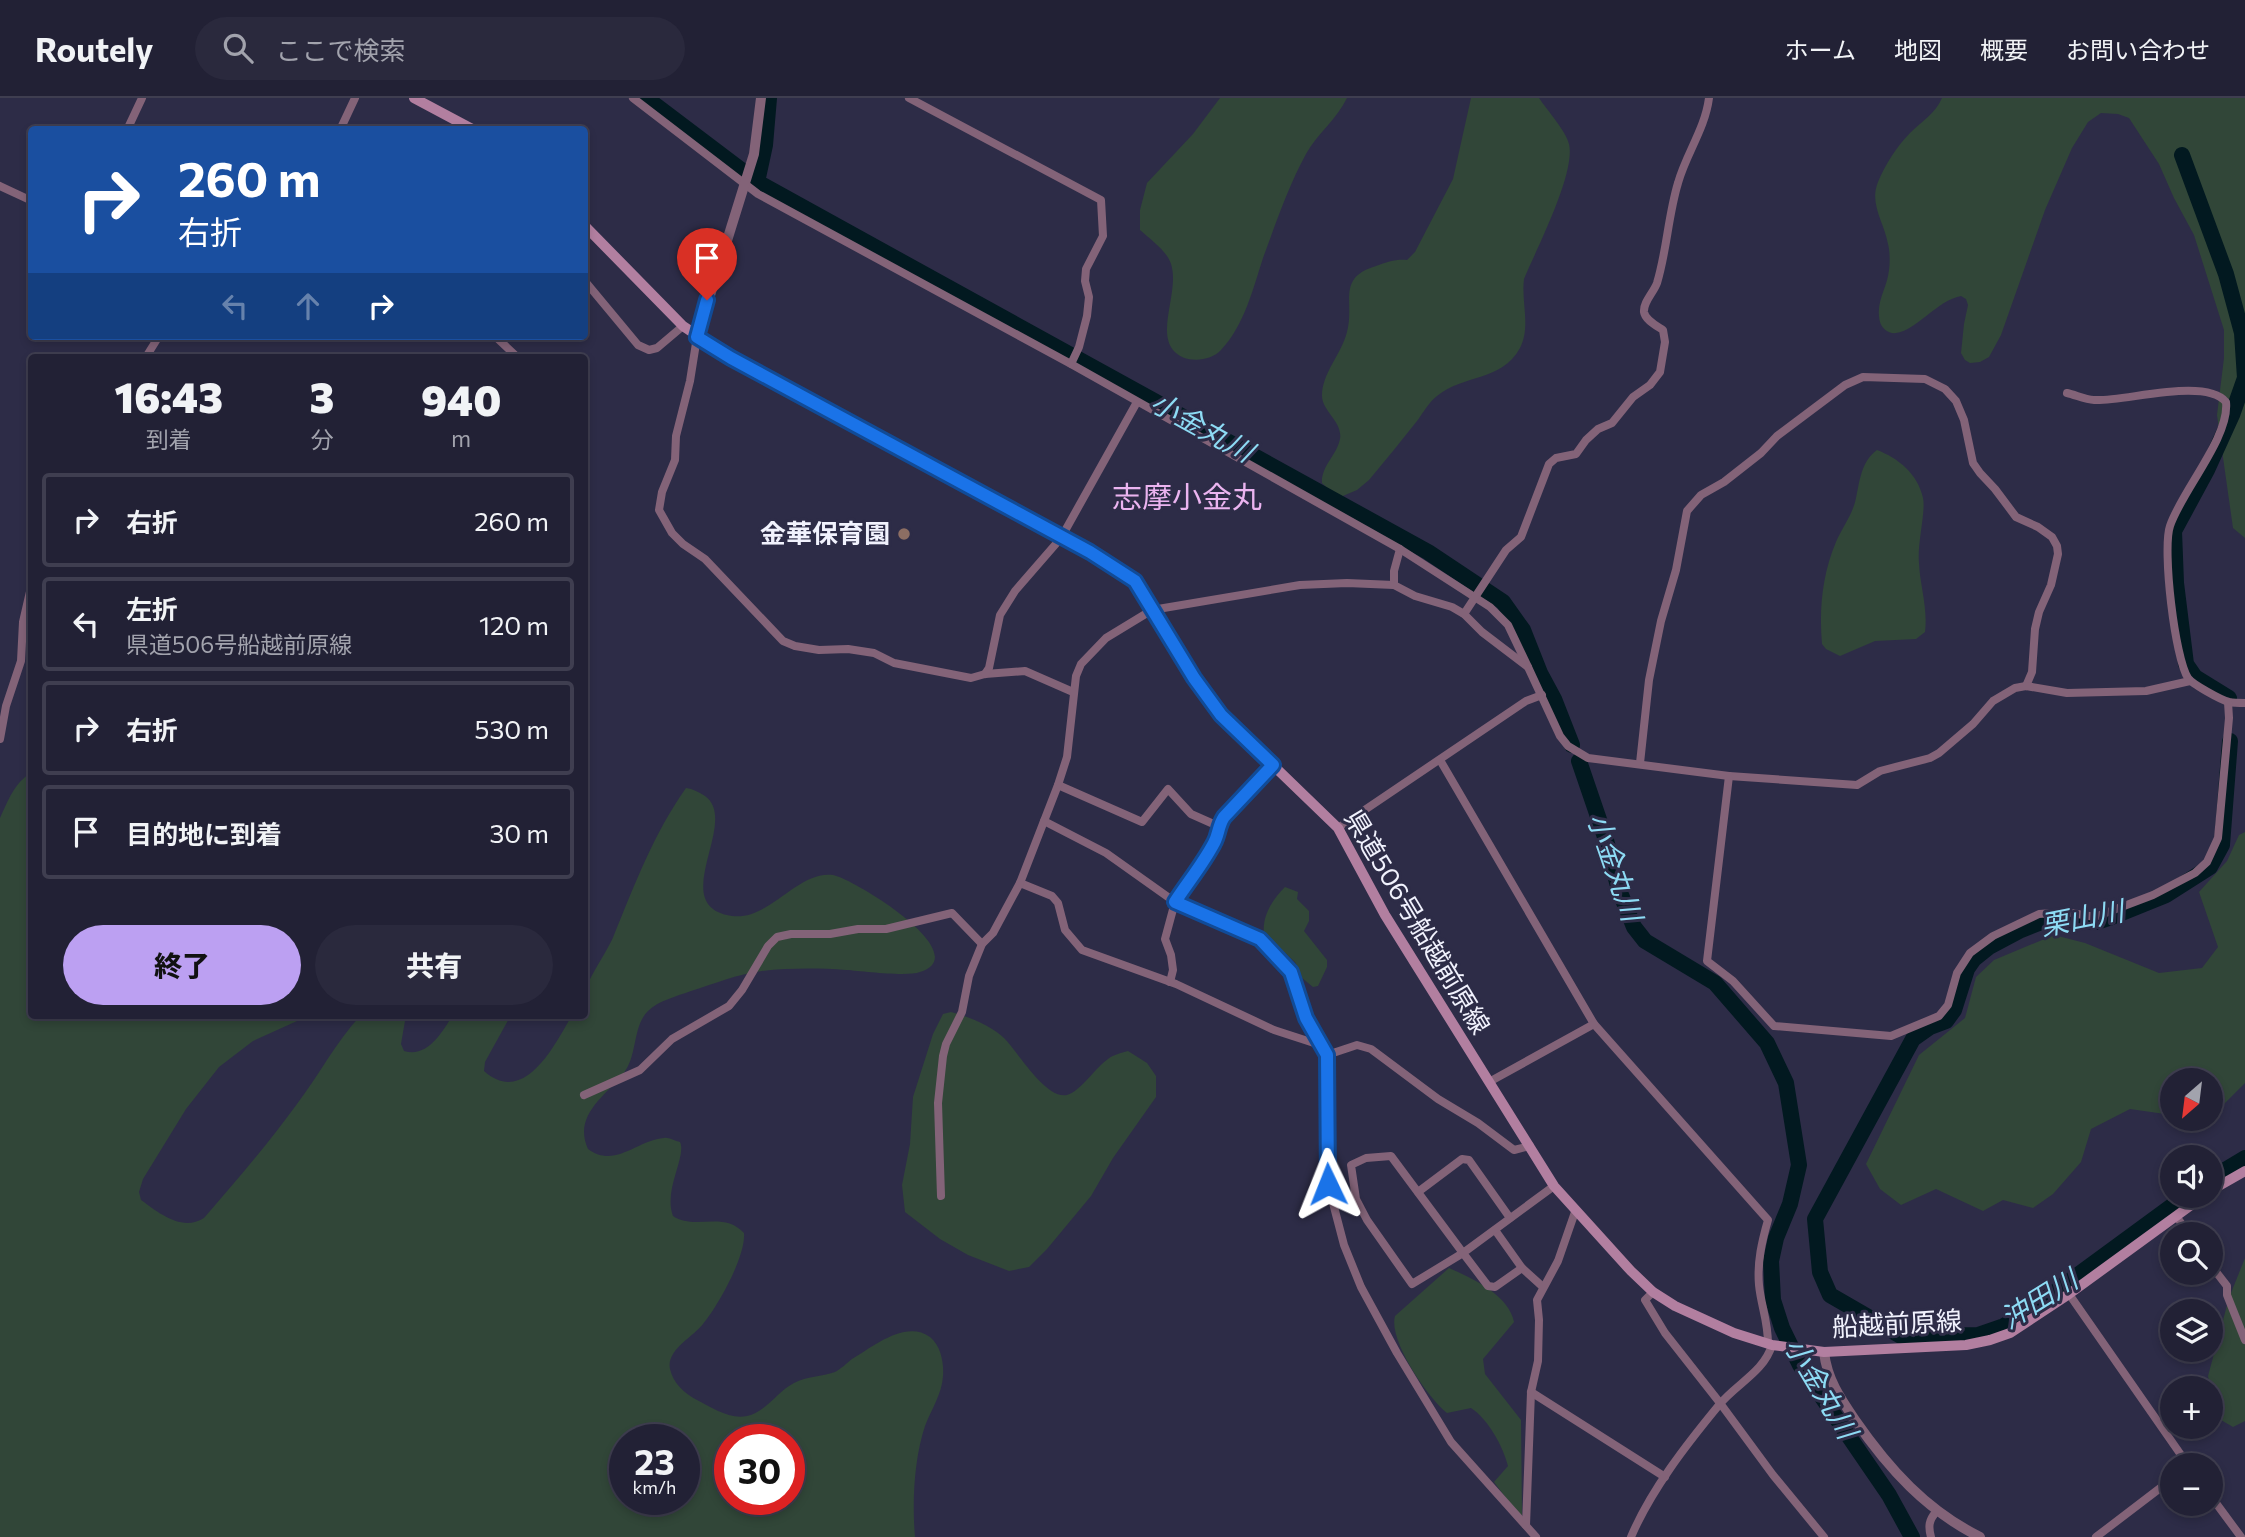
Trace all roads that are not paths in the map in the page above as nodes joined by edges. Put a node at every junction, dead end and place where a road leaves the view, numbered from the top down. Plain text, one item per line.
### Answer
1 (142, 98) edge
2 (355, 98) edge
3 (633, 98) edge
4 (761, 98) edge
5 (909, 98) edge
6 (1709, 98) edge
7 (417, 99) edge
8 (129, 126) edge
9 (342, 126) edge
10 (467, 126) edge
11 (746, 183) junction
12 (0, 186) edge
13 (28, 199) edge
14 (588, 229) edge
15 (588, 285) edge
16 (683, 327) junction
17 (697, 337) junction
18 (499, 340) edge
19 (514, 354) edge
20 (1071, 364) junction
21 (2067, 393) dead end
22 (1137, 402) junction
23 (1061, 538) junction
24 (1400, 549) junction
25 (1394, 585) junction
26 (1475, 597) junction
27 (28, 600) edge
28 (1152, 610) junction
29 (1464, 614) junction
30 (1528, 667) junction
31 (985, 674) junction
32 (2190, 681) junction
33 (2026, 686) junction
34 (1073, 692) junction
35 (1542, 695) junction
36 (2228, 702) junction
37 (2245, 703) edge
38 (0, 739) edge
39 (1440, 760) junction
40 (1640, 763) junction
41 (1273, 765) junction
42 (1729, 776) junction
43 (1058, 785) junction
44 (1044, 821) junction
45 (1218, 826) junction
46 (1338, 828) junction
47 (1020, 883) junction
48 (1175, 902) junction
49 (982, 944) junction
50 (1170, 982) junction
51 (1594, 1024) junction
52 (1327, 1055) junction
53 (1489, 1082) junction
54 (584, 1095) dead end
55 (1530, 1146) junction
56 (2245, 1171) edge
57 (2223, 1184) edge
58 (1554, 1186) junction
59 (1418, 1192) junction
60 (941, 1196) dead end
61 (2187, 1208) edge
62 (1575, 1212) junction
63 (2176, 1216) junction
64 (1510, 1218) junction
65 (2180, 1222) edge
66 (1495, 1230) junction
67 (1463, 1253) junction
68 (1522, 1268) junction
69 (2223, 1281) edge
70 (1543, 1287) junction
71 (1653, 1292) junction
72 (2069, 1294) junction
73 (2245, 1340) edge
74 (1770, 1344) junction
75 (1799, 1348) joint
76 (1824, 1352) junction
77 (1531, 1392) junction
78 (1720, 1403) junction
79 (2180, 1453) edge
80 (1665, 1478) junction
81 (2160, 1488) edge
82 (1936, 1512) junction
83 (2223, 1513) edge
84 (1526, 1525) junction
85 (1536, 1537) edge
86 (1631, 1537) edge
87 (1824, 1537) edge
88 (1931, 1537) edge
89 (1980, 1537) edge
90 (2096, 1537) edge
91 (2241, 1537) edge

1 - 8 street
2 - 9 street
3 - 11 street
4 - 11 street
5 - 20 street
6 - 26 street
7 - 10 main road
11 - 17 street
11 - 20 street
12 - 13 street
14 - 16 main road, 県道506号船越前原線
15 - 16 street
16 - 17 main road, 県道506号船越前原線
17 - 23 main road, 県道506号船越前原線
17 - 31 street
18 - 19 street
20 - 22 street
21 - 32 street
22 - 23 street
22 - 24 street
23 - 28 main road, 県道506号船越前原線
23 - 31 street
24 - 25 street
24 - 26 street
25 - 28 street
25 - 29 street
26 - 29 street
26 - 30 street
27 - 38 street
28 - 34 street
28 - 41 main road, 県道506号船越前原線
29 - 30 street
30 - 35 street
31 - 34 street
32 - 33 street
32 - 36 street
33 - 40 street
33 - 42 street
34 - 43 street
35 - 39 street
35 - 40 street
36 - 37 street
36 - 42 street
39 - 46 street
39 - 51 street
40 - 42 street
41 - 45 street
41 - 46 main road, 県道506号船越前原線
43 - 44 street
43 - 45 street
44 - 47 street
44 - 48 street
45 - 48 street
46 - 53 main road, 県道506号船越前原線
47 - 49 street
47 - 50 street
48 - 50 street
48 - 52 street
49 - 54 street
49 - 60 street
50 - 52 street
51 - 53 street
51 - 74 street
52 - 55 street
52 - 84 street
53 - 55 main road, 県道506号船越前原線
55 - 58 main road, 県道506号船越前原線
56 - 57 main road
58 - 62 main road, 県道506号船越前原線
58 - 64 street
59 - 64 street
59 - 67 street
59 - 67 street
61 - 63 main road, 船越前原線
62 - 70 street
62 - 71 main road, 県道506号船越前原線
63 - 65 street
63 - 72 main road, 船越前原線
64 - 66 street
66 - 67 street
66 - 68 street
67 - 68 street
68 - 70 street
69 - 73 street
70 - 77 street
71 - 74 main road, 県道506号船越前原線
71 - 78 street
72 - 76 main road, 船越前原線
72 - 79 street
74 - 75 main road, 県道506号船越前原線
74 - 78 street
75 - 76 main road, 船越前原線
76 - 82 street
77 - 80 street
77 - 84 street
78 - 80 street
78 - 87 street
80 - 86 street
81 - 90 street
82 - 88 street
82 - 89 street
83 - 91 street
84 - 85 street

